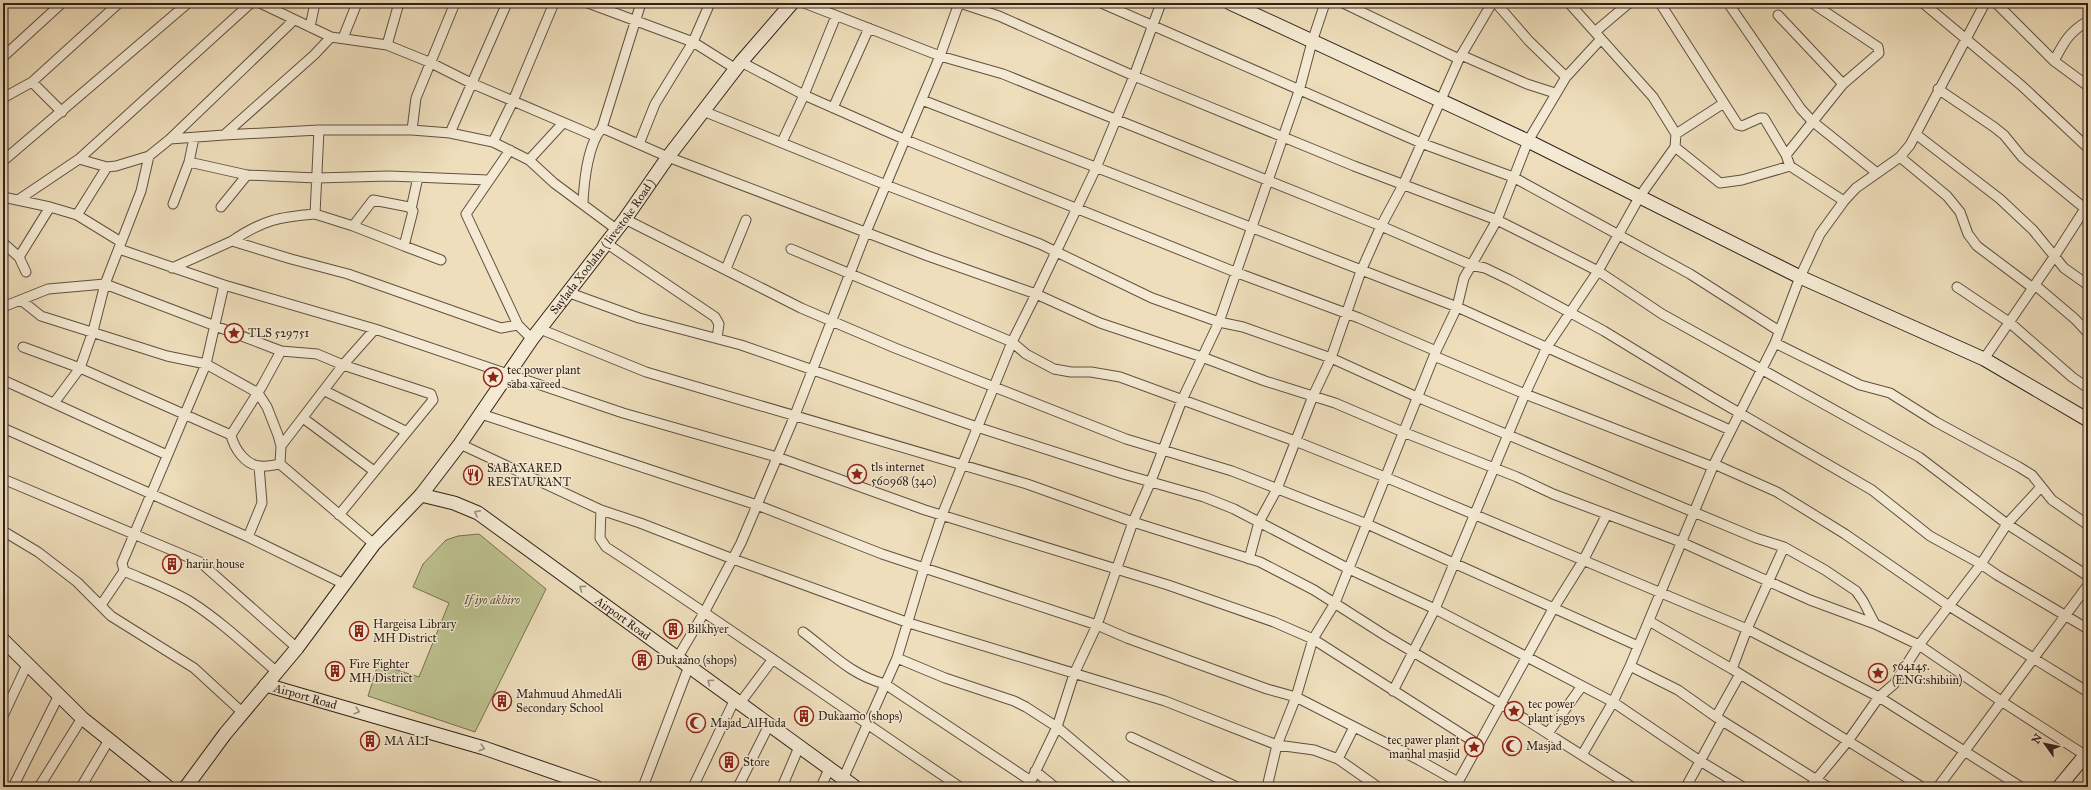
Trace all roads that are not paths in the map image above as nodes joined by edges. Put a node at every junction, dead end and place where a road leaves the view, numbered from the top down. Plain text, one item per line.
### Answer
1 (62, 3) edge
2 (119, 3) edge
3 (188, 3) edge
4 (251, 3) edge
5 (260, 3) edge
6 (315, 3) edge
7 (357, 3) edge
8 (399, 3) edge
9 (455, 3) edge
10 (507, 3) edge
11 (554, 3) edge
12 (588, 3) edge
13 (641, 3) edge
14 (710, 3) edge
15 (792, 3) edge
16 (804, 3) edge
17 (959, 3) edge
18 (1101, 3) edge
19 (1161, 3) edge
20 (1230, 3) edge
21 (1325, 3) edge
22 (1343, 3) edge
23 (1492, 3) edge
24 (1496, 3) edge
25 (1569, 3) edge
26 (1629, 3) edge
27 (1660, 3) edge
28 (1728, 3) edge
29 (1812, 3) edge
30 (1923, 3) edge
31 (1985, 3) edge
32 (1996, 3) edge
33 (52, 6) edge
34 (1778, 15) dead end
35 (836, 16) junction
36 (294, 20) junction
37 (635, 21) junction
38 (2088, 21) edge
39 (1153, 26) junction
40 (310, 27) junction
41 (869, 28) junction
42 (1599, 35) junction
43 (332, 37) junction
44 (343, 38) junction
45 (1965, 38) junction
46 (693, 42) junction
47 (1312, 42) junction
48 (387, 45) junction
49 (940, 56) junction
50 (3, 57) edge
51 (1460, 57) junction
52 (2054, 61) junction
53 (429, 62) junction
54 (738, 66) junction
55 (1134, 76) junction
56 (1566, 77) junction
57 (32, 82) junction
58 (471, 83) junction
59 (1843, 84) junction
60 (2088, 86) edge
61 (1938, 89) junction
62 (1299, 91) junction
63 (1555, 93) junction
64 (804, 95) junction
65 (3, 98) edge
66 (922, 100) junction
67 (513, 101) junction
68 (1440, 101) junction
69 (1724, 103) junction
70 (833, 108) junction
71 (703, 111) junction
72 (62, 112) junction
73 (1117, 118) junction
74 (1812, 121) junction
75 (563, 123) junction
76 (602, 128) junction
77 (319, 130) junction
78 (412, 130) junction
79 (450, 133) junction
80 (1676, 134) junction
81 (224, 135) junction
82 (1282, 135) junction
83 (1917, 135) junction
84 (595, 136) junction
85 (194, 138) junction
86 (170, 139) junction
87 (906, 140) junction
88 (1528, 141) junction
89 (493, 142) junction
90 (782, 142) junction
91 (1421, 143) junction
92 (638, 144) junction
93 (1675, 147) junction
94 (2088, 148) edge
95 (510, 150) junction
96 (1786, 155) junction
97 (149, 156) junction
98 (668, 157) junction
99 (1900, 157) junction
100 (79, 159) junction
101 (529, 160) junction
102 (3, 161) edge
103 (189, 162) junction
104 (107, 166) junction
105 (1790, 166) junction
106 (1096, 168) junction
107 (1877, 173) junction
108 (247, 175) junction
109 (418, 177) junction
110 (1513, 177) junction
111 (317, 178) junction
112 (488, 180) junction
113 (1268, 182) junction
114 (1403, 185) junction
115 (886, 186) junction
116 (1640, 196) junction
117 (10, 199) edge
118 (1844, 201) junction
119 (583, 203) junction
120 (173, 204) dead end
121 (3, 207) edge
122 (50, 207) junction
123 (221, 207) dead end
124 (1077, 208) junction
125 (2087, 208) edge
126 (411, 209) junction
127 (315, 214) junction
128 (78, 215) junction
129 (625, 219) junction
130 (746, 220) dead end
131 (1497, 220) junction
132 (353, 226) junction
133 (1381, 226) junction
134 (1252, 227) junction
135 (616, 229) junction
136 (866, 232) junction
137 (1618, 234) junction
138 (232, 241) junction
139 (3, 243) edge
140 (606, 243) junction
141 (120, 245) junction
142 (404, 246) junction
143 (791, 249) dead end
144 (11, 250) junction
145 (1055, 252) junction
146 (3, 256) edge
147 (19, 257) junction
148 (2054, 257) junction
149 (441, 260) dead end
150 (1471, 265) junction
151 (172, 268) junction
152 (726, 269) junction
153 (1361, 271) junction
154 (1598, 271) junction
155 (26, 272) dead end
156 (1235, 272) junction
157 (850, 274) junction
158 (1800, 277) junction
159 (105, 284) junction
160 (224, 285) junction
161 (2088, 285) edge
162 (1957, 287) dead end
163 (2034, 287) junction
164 (567, 292) junction
165 (1036, 294) junction
166 (21, 300) junction
167 (3, 307) edge
168 (1457, 307) junction
169 (1570, 312) junction
170 (1347, 313) junction
171 (832, 321) junction
172 (1219, 322) junction
173 (2009, 322) junction
174 (214, 324) junction
175 (518, 325) junction
176 (375, 329) junction
177 (93, 331) junction
178 (1779, 331) junction
179 (2088, 333) edge
180 (536, 334) junction
181 (717, 338) junction
182 (1012, 342) junction
183 (1774, 343) junction
184 (23, 347) dead end
185 (1548, 347) junction
186 (281, 351) junction
187 (1435, 354) junction
188 (1202, 357) junction
189 (1331, 358) junction
190 (1984, 359) junction
191 (206, 364) junction
192 (343, 365) junction
193 (80, 368) junction
194 (1761, 368) junction
195 (812, 370) junction
196 (508, 375) junction
197 (3, 380) edge
198 (994, 388) junction
199 (2088, 388) edge
200 (325, 391) junction
201 (258, 393) junction
202 (1525, 394) junction
203 (1313, 396) junction
204 (1417, 397) junction
205 (1182, 400) junction
206 (54, 403) junction
207 (1739, 413) junction
208 (481, 414) junction
209 (185, 415) junction
210 (795, 415) junction
211 (303, 418) junction
212 (2088, 420) edge
213 (3, 428) edge
214 (977, 428) junction
215 (1730, 430) junction
216 (408, 432) junction
217 (1403, 432) junction
218 (1509, 434) junction
219 (231, 435) junction
220 (1295, 441) junction
221 (460, 444) junction
222 (281, 446) junction
223 (1163, 451) junction
224 (167, 455) junction
225 (777, 457) junction
226 (280, 464) junction
227 (963, 465) junction
228 (1714, 465) junction
229 (259, 466) junction
230 (1494, 468) junction
231 (374, 471) junction
232 (1386, 477) junction
233 (3, 479) edge
234 (1151, 481) junction
235 (2040, 488) junction
236 (1277, 489) junction
237 (151, 492) junction
238 (421, 495) junction
239 (757, 505) junction
240 (601, 510) junction
241 (1695, 512) junction
242 (1474, 514) junction
243 (1606, 514) junction
244 (339, 515) junction
245 (942, 515) junction
246 (1133, 522) junction
247 (1259, 522) junction
248 (1367, 524) junction
249 (2007, 524) junction
250 (2088, 525) edge
251 (3, 531) edge
252 (133, 534) junction
253 (248, 537) junction
254 (1681, 542) junction
255 (374, 544) junction
256 (1784, 547) junction
257 (733, 559) junction
258 (1249, 559) junction
259 (1453, 562) junction
260 (1583, 562) junction
261 (1982, 564) junction
262 (924, 568) junction
263 (1116, 569) junction
264 (1349, 569) junction
265 (124, 572) junction
266 (2088, 576) edge
267 (1769, 581) junction
268 (344, 584) junction
269 (2088, 586) edge
270 (1662, 592) junction
271 (1335, 603) junction
272 (101, 605) junction
273 (1949, 606) junction
274 (1435, 609) junction
275 (1553, 609) junction
276 (705, 611) junction
277 (2066, 616) junction
278 (1649, 621) junction
279 (909, 623) junction
280 (1875, 624) junction
281 (1097, 625) junction
282 (1747, 629) junction
283 (2088, 629) edge
284 (803, 632) dead end
285 (1313, 639) junction
286 (3, 640) edge
287 (1919, 645) junction
288 (1638, 646) junction
289 (297, 648) junction
290 (1413, 651) junction
291 (1527, 656) junction
292 (678, 657) junction
293 (898, 658) junction
294 (2034, 658) junction
295 (773, 659) junction
296 (27, 665) junction
297 (689, 666) junction
298 (1630, 666) junction
299 (1732, 669) junction
300 (277, 672) junction
301 (1074, 674) junction
302 (1740, 674) junction
303 (885, 684) junction
304 (266, 685) junction
305 (1582, 686) junction
306 (1393, 691) junction
307 (2088, 692) edge
308 (59, 695) junction
309 (1296, 697) junction
310 (1879, 697) junction
311 (737, 701) junction
312 (2001, 701) junction
313 (1613, 702) junction
314 (1501, 704) junction
315 (243, 713) junction
316 (3, 716) edge
317 (82, 718) junction
318 (1719, 719) junction
319 (769, 725) junction
320 (867, 725) junction
321 (1057, 727) junction
322 (1354, 727) junction
323 (1548, 733) junction
324 (1131, 737) dead end
325 (109, 740) junction
326 (1848, 741) junction
327 (1479, 745) junction
328 (1278, 746) junction
329 (799, 747) junction
330 (1964, 752) junction
331 (2087, 754) edge
332 (1582, 755) junction
333 (1338, 759) junction
334 (1700, 761) junction
335 (829, 769) junction
336 (1035, 771) junction
337 (843, 779) junction
338 (1816, 779) junction
339 (1030, 784) edge
340 (1456, 785) edge
341 (13, 787) edge
342 (40, 787) edge
343 (81, 787) edge
344 (168, 787) edge
345 (186, 787) edge
346 (596, 787) edge
347 (643, 787) edge
348 (693, 787) edge
349 (738, 787) edge
350 (782, 787) edge
351 (821, 787) edge
352 (855, 787) edge
353 (960, 787) edge
354 (1055, 787) edge
355 (1128, 787) edge
356 (1237, 787) edge
357 (1266, 787) edge
358 (1378, 787) edge
359 (1632, 787) edge
360 (1686, 787) edge
361 (1743, 787) edge
362 (1810, 787) edge
363 (1828, 787) edge
364 (1922, 787) edge
365 (1938, 787) edge
366 (2021, 787) edge
367 (2059, 787) edge

1 - 33 street
2 - 57 street
3 - 72 street
4 - 100 street
5 - 36 street
6 - 40 street
7 - 44 street
8 - 48 street
9 - 53 street
10 - 58 street
11 - 67 street
12 - 37 street
13 - 37 street
14 - 46 street
15 - 54 street, Saylada Xoolaha ( livestoke Road )
16 - 35 street
17 - 49 street
17 - 55 street
18 - 39 street
19 - 39 street
20 - 47 street
21 - 47 street
22 - 51 street
23 - 51 street
24 - 56 street
25 - 42 street
26 - 42 street
27 - 69 street
28 - 74 street
29 - 59 street
30 - 45 street
31 - 45 street
32 - 52 street
33 - 50 street
34 - 59 street
35 - 41 street
35 - 64 street
36 - 40 street
36 - 86 street
37 - 46 street
37 - 76 street
38 - 52 street
39 - 55 street
39 - 62 street
40 - 43 street
41 - 49 street
41 - 70 street
42 - 56 street
42 - 80 street
43 - 44 street
43 - 81 street
44 - 48 street
45 - 61 street
45 - 94 street
46 - 54 street
46 - 92 street
47 - 62 street
47 - 68 street
48 - 53 street
49 - 66 street
49 - 73 street
51 - 63 street
51 - 68 street
52 - 60 street
53 - 58 street
53 - 78 street
54 - 64 street
54 - 71 street, Saylada Xoolaha ( livestoke Road )
55 - 73 street
55 - 82 street
56 - 63 street
57 - 65 street
57 - 72 street
58 - 67 street
58 - 79 street
59 - 74 street
61 - 83 street
61 - 125 street
62 - 82 street
62 - 91 street
63 - 88 street
64 - 70 street
64 - 90 street
66 - 87 street
66 - 106 street
67 - 75 street
67 - 89 street
68 - 88 street
68 - 91 street
69 - 80 street
69 - 96 street
70 - 87 street
71 - 90 street
71 - 98 street, Saylada Xoolaha ( livestoke Road )
72 - 102 street
73 - 106 street
73 - 113 street
74 - 96 street
74 - 107 street
75 - 84 street
75 - 101 street
76 - 84 street
76 - 92 street
77 - 78 street
77 - 81 street
77 - 111 street
78 - 79 street
79 - 89 street
80 - 93 street
81 - 85 street
82 - 113 street
82 - 114 street
83 - 99 street
83 - 148 street
84 - 119 street
85 - 86 street
85 - 103 street
86 - 97 street
87 - 115 street
87 - 124 street
88 - 110 street
88 - 116 street
89 - 95 street
90 - 115 street
91 - 110 street
91 - 114 street
92 - 98 street
93 - 105 street
93 - 116 street
95 - 101 street
95 - 112 street
96 - 105 street
97 - 104 street
97 - 141 street
98 - 129 street, Saylada Xoolaha ( livestoke Road )
98 - 136 street
99 - 107 street
99 - 163 street
100 - 104 street
100 - 117 street
101 - 119 street
103 - 108 street
103 - 120 street
104 - 128 street
105 - 118 street
106 - 124 street
106 - 134 street
107 - 118 street
108 - 111 street
108 - 123 street
109 - 111 street
109 - 112 street
109 - 126 street
110 - 131 street
110 - 137 street
111 - 127 street
112 - 175 street
113 - 133 street
113 - 134 street
114 - 131 street
114 - 133 street
115 - 136 street
115 - 145 street
116 - 137 street
116 - 158 street
117 - 121 street
117 - 122 street
118 - 158 street
119 - 135 street
122 - 128 street
122 - 147 street
124 - 145 street
124 - 156 street
125 - 148 street
126 - 132 street
126 - 142 street
127 - 132 street
127 - 138 street
128 - 141 street
129 - 135 street, Saylada Xoolaha ( livestoke Road )
129 - 152 street
130 - 152 street
131 - 150 street
131 - 154 street
132 - 142 street
133 - 150 street
133 - 153 street
134 - 153 street
134 - 156 street
135 - 140 street, Saylada Xoolaha ( livestoke Road )
136 - 157 street
136 - 165 street
137 - 154 street
137 - 178 street
138 - 151 street
138 - 175 street
139 - 144 street
140 - 164 street, Saylada Xoolaha ( livestoke Road )
140 - 181 street
141 - 151 street
141 - 159 street
142 - 149 street
143 - 157 street
144 - 146 street
144 - 147 street
145 - 165 street
145 - 172 street
147 - 155 street
148 - 161 street
148 - 163 street
150 - 168 street
150 - 169 street
151 - 160 street
152 - 171 street
153 - 168 street
153 - 170 street
154 - 169 street
154 - 194 street
156 - 170 street
156 - 172 street
157 - 171 street
157 - 182 street
158 - 178 street
158 - 190 street
159 - 166 street
159 - 174 street
159 - 177 street
160 - 174 street
160 - 176 street
162 - 173 street
163 - 173 street
163 - 179 street
164 - 180 street, Saylada Xoolaha ( livestoke Road )
164 - 181 street
165 - 182 street
165 - 188 street
166 - 167 street
166 - 177 street
168 - 185 street
168 - 187 street
169 - 185 street
169 - 207 street
170 - 187 street
170 - 189 street
171 - 195 street
171 - 198 street
172 - 188 street
172 - 189 street
173 - 190 street
173 - 199 street
174 - 186 street
174 - 191 street
175 - 180 street
176 - 192 street
176 - 196 street
177 - 191 street
177 - 193 street
178 - 183 street
180 - 196 street, Saylada Xoolaha ( livestoke Road )
180 - 210 street
181 - 195 street
182 - 198 street
182 - 205 street
183 - 194 street
183 - 235 street
184 - 193 street
185 - 202 street
185 - 215 street
186 - 192 street
186 - 201 street
187 - 202 street
187 - 204 street
188 - 203 street
188 - 205 street
189 - 203 street
189 - 204 street
190 - 212 street
191 - 201 street
191 - 209 street
192 - 200 street
192 - 216 street
193 - 206 street
193 - 209 street
194 - 207 street
194 - 249 street
195 - 210 street
195 - 214 street
196 - 208 street, Saylada Xoolaha ( livestoke Road )
196 - 225 street
197 - 206 street
198 - 214 street
198 - 223 street
200 - 211 street
200 - 216 street
201 - 219 street
201 - 222 street
202 - 218 street
202 - 228 street
203 - 217 street
203 - 220 street
204 - 217 street
204 - 218 street
205 - 220 street
205 - 223 street
206 - 224 street
207 - 215 street
207 - 261 street
208 - 221 street, Saylada Xoolaha ( livestoke Road )
208 - 239 street
209 - 219 street
209 - 224 street
210 - 225 street
210 - 227 street
211 - 222 street
211 - 231 street
213 - 237 street
214 - 227 street
214 - 234 street
215 - 228 street
216 - 231 street
217 - 230 street
217 - 232 street
218 - 230 street
218 - 241 street
219 - 229 street
220 - 232 street
220 - 236 street
221 - 238 street, Saylada Xoolaha ( livestoke Road )
221 - 240 street
222 - 226 street
223 - 234 street
223 - 236 street
224 - 237 street
225 - 239 street
225 - 245 street
226 - 229 street
226 - 244 street
227 - 245 street
227 - 246 street
228 - 241 street
228 - 273 street
229 - 253 street
230 - 242 street
230 - 243 street
231 - 244 street
232 - 242 street
232 - 248 street
233 - 252 street
234 - 246 street
234 - 247 street
235 - 249 street
235 - 250 street
236 - 247 street
236 - 248 street
237 - 252 street
237 - 253 street
238 - 255 street, Saylada Xoolaha ( livestoke Road )
292 -> 238 street, Airport Road
239 - 257 street
239 - 262 street
240 - 257 street
240 - 276 street
241 - 254 street
241 - 256 street
242 - 259 street
242 - 260 street
243 - 254 street
243 - 260 street
244 - 255 street
245 - 262 street
245 - 263 street
246 - 258 street
246 - 263 street
247 - 258 street
247 - 264 street
248 - 259 street
248 - 264 street
249 - 261 street
249 - 266 street
251 - 272 street
252 - 265 street
252 - 289 street
253 - 268 street
254 - 267 street
254 - 270 street
255 - 268 street, Saylada Xoolaha ( livestoke Road )
256 - 267 street
256 - 280 street
257 - 276 street
257 - 279 street
258 - 271 street
259 - 274 street
259 - 275 street
260 - 270 street
260 - 275 street
261 - 273 street
261 - 277 street
262 - 279 street
262 - 281 street
263 - 281 street
263 - 285 street
264 - 271 street
264 - 274 street
265 - 272 street
265 - 300 street
267 - 280 street
267 - 282 street
268 - 289 street, Saylada Xoolaha ( livestoke Road )
269 - 277 street
270 - 278 street
270 - 282 street
271 - 285 street
271 - 290 street
272 - 315 street
273 - 287 street
273 - 294 street
274 - 290 street
274 - 291 street
275 - 288 street
275 - 291 street
276 - 292 street
276 - 295 street
277 - 283 street
277 - 294 street
278 - 288 street
278 - 299 street
279 - 293 street
279 - 301 street
280 - 287 street
281 - 301 street
281 - 309 street
282 - 299 street
282 - 310 street
284 - 303 street
285 - 306 street
285 - 309 street
286 - 296 street
287 - 310 street
287 - 312 street
288 - 298 street
289 - 300 street, Saylada Xoolaha ( livestoke Road )
290 - 306 street
290 - 314 street
291 - 305 street
291 - 314 street
292 - 297 street, Airport Road
293 - 303 street
293 - 321 street
294 - 307 street
294 - 312 street
295 - 311 street
295 - 320 street
296 - 308 street
296 - 316 street
311 -> 297 street, Airport Road
297 - 347 street
298 - 313 street
298 - 318 street
299 - 302 street
300 - 304 street, Saylada Xoolaha ( livestoke Road )
301 - 321 street
301 - 328 street
302 - 318 street
302 - 326 street
303 - 320 street
303 - 339 street
304 - 315 street, Saylada Xoolaha ( livestoke Road )
304 -> 346 street, Airport Road
305 - 313 street
305 - 323 street
306 - 327 street
308 - 317 street
308 - 341 street
309 - 322 street
309 - 328 street
310 - 326 street
310 - 330 street
311 - 319 street, Airport Road
311 - 348 street
312 - 330 street
312 - 331 street
313 - 332 street
313 - 334 street
314 - 323 street
314 - 327 street
315 - 345 street, Saylada Xoolaha ( livestoke Road )
317 - 325 street
317 - 342 street
318 - 334 street
318 - 338 street
319 - 329 street, Airport Road
319 - 349 street
320 - 337 street
320 - 353 street
321 - 336 street
321 - 355 street
322 - 333 street
322 - 340 street
323 - 332 street
324 - 356 street
325 - 343 street
325 - 344 street
326 - 338 street
326 - 364 street
327 - 340 street
328 - 333 street
328 - 357 street
329 - 335 street, Airport Road
329 - 350 street
330 - 365 street
330 - 366 street
331 - 367 street
332 - 359 street
333 - 358 street
334 - 360 street
334 - 361 street
335 - 337 street, Airport Road
335 - 351 street
336 - 339 street
336 - 354 street
337 - 352 street, Airport Road
338 - 362 street
338 - 363 street

